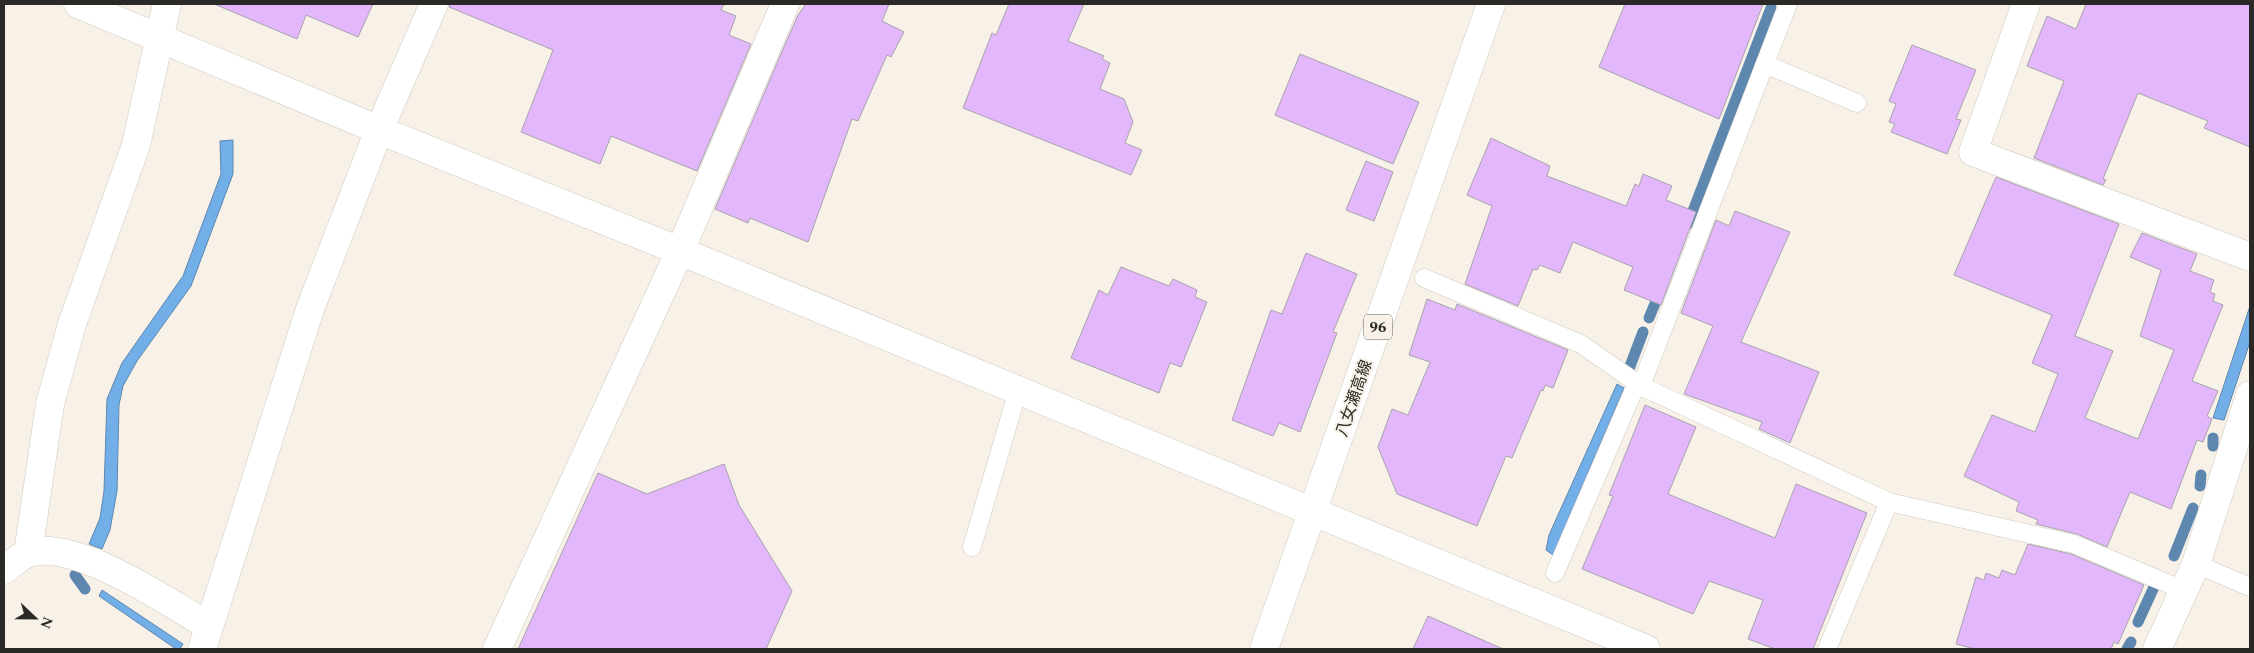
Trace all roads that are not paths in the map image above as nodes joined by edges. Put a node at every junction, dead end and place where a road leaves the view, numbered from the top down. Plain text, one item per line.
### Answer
1 (78, 4) edge
2 (166, 4) edge
3 (434, 4) edge
4 (785, 4) edge
5 (1491, 4) edge
6 (1788, 4) edge
7 (2026, 4) edge
8 (160, 40) junction
9 (1765, 64) junction
10 (1857, 102) dead end
11 (379, 130) junction
12 (680, 251) junction
13 (2250, 256) edge
14 (1424, 278) dead end
15 (1641, 386) junction
16 (1018, 390) junction
17 (2250, 395) edge
18 (1889, 502) junction
19 (1314, 511) junction
20 (972, 547) dead end
21 (28, 553) junction
22 (2196, 564) junction
23 (4, 570) edge
24 (1555, 573) dead end
25 (2250, 587) edge
26 (2183, 590) junction
27 (206, 638) edge
28 (497, 649) edge
29 (1264, 649) edge
30 (1646, 649) edge
31 (1827, 649) edge
32 (2157, 649) edge

1 - 8 street
2 - 8 street
3 - 11 street
4 - 12 street
5 - 19 street, 八女瀬高線 / 96
6 - 9 lane
7 - 13 street
8 - 11 street
8 - 21 street
9 - 10 lane
9 - 15 lane
11 - 12 street
11 - 27 street
12 - 16 street
12 - 28 street
14 - 15 lane
15 - 18 lane
15 - 24 lane
16 - 19 street
16 - 20 lane
17 - 22 street
18 - 26 lane
18 - 31 lane
19 - 29 street, 八女瀬高線 / 96
19 - 30 street
21 - 23 street
21 - 27 street
22 - 25 lane
22 - 26 street
26 - 32 street

